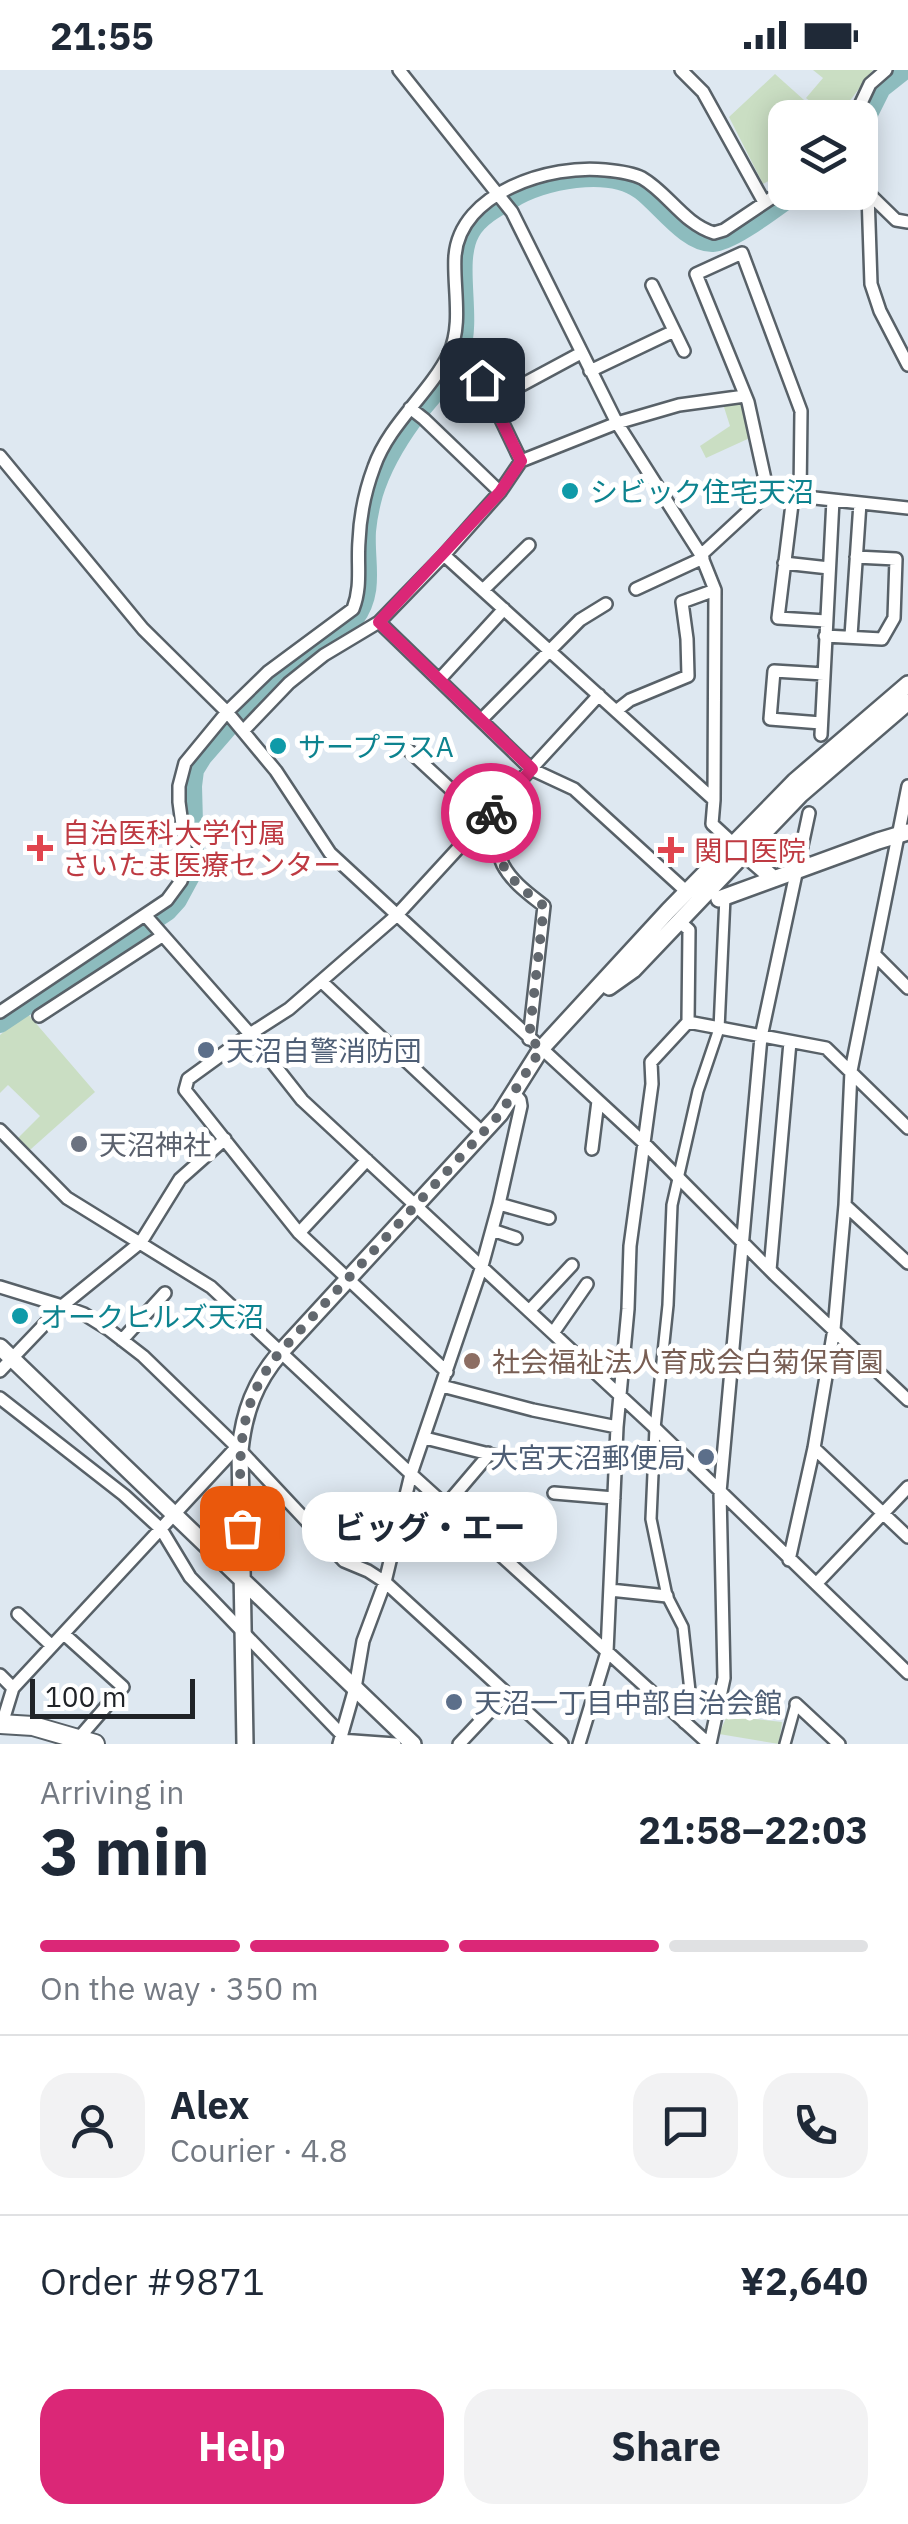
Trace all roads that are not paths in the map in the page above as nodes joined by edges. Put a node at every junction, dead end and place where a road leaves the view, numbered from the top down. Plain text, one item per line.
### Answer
1 (399, 70) edge
2 (681, 70) edge
3 (886, 70) edge
4 (862, 100) edge
5 (498, 192) junction
6 (768, 200) edge
7 (764, 202) junction
8 (878, 203) edge
9 (866, 210) edge
10 (908, 222) edge
11 (652, 285) dead end
12 (674, 330) junction
13 (684, 351) dead end
14 (581, 353) junction
15 (472, 359) dead end
16 (908, 365) edge
17 (590, 371) junction
18 (746, 396) junction
19 (492, 401) junction
20 (410, 408) junction
21 (617, 423) junction
22 (0, 456) edge
23 (521, 461) junction
24 (500, 492) junction
25 (768, 493) junction
26 (796, 496) junction
27 (833, 500) junction
28 (860, 503) junction
29 (908, 508) edge
30 (528, 545) dead end
31 (444, 555) junction
32 (702, 556) junction
33 (856, 558) junction
34 (784, 563) junction
35 (829, 568) junction
36 (636, 589) dead end
37 (484, 590) junction
38 (715, 590) junction
39 (606, 604) dead end
40 (504, 609) junction
41 (379, 622) junction
42 (826, 622) junction
43 (824, 636) junction
44 (851, 636) junction
45 (550, 651) junction
46 (824, 674) junction
47 (439, 680) junction
48 (908, 684) edge
49 (599, 695) junction
50 (908, 702) edge
51 (616, 711) junction
52 (227, 712) junction
53 (481, 720) junction
54 (243, 731) junction
55 (402, 744) dead end
56 (532, 769) junction
57 (908, 786) edge
58 (714, 800) junction
59 (808, 813) dead end
60 (484, 820) junction
61 (902, 834) edge
62 (738, 848) junction
63 (796, 871) junction
64 (774, 879) junction
65 (687, 892) junction
66 (722, 898) joint
67 (145, 915) junction
68 (396, 916) junction
69 (679, 921) junction
70 (161, 935) junction
71 (874, 955) junction
72 (322, 982) junction
73 (908, 988) edge
74 (584, 1003) junction
75 (0, 1012) edge
76 (38, 1016) dead end
77 (688, 1022) junction
78 (719, 1029) junction
79 (250, 1034) junction
80 (762, 1037) junction
81 (790, 1042) junction
82 (535, 1044) junction
83 (851, 1072) junction
84 (514, 1093) junction
85 (598, 1100) junction
86 (908, 1128) edge
87 (0, 1130) edge
88 (483, 1133) junction
89 (225, 1138) junction
90 (644, 1143) junction
91 (592, 1149) dead end
92 (367, 1160) junction
93 (677, 1176) junction
94 (499, 1204) junction
95 (846, 1205) junction
96 (415, 1206) junction
97 (549, 1218) dead end
98 (492, 1230) junction
99 (300, 1233) junction
100 (516, 1238) dead end
101 (141, 1242) junction
102 (743, 1242) junction
103 (908, 1263) edge
104 (572, 1265) dead end
105 (482, 1266) junction
106 (770, 1270) junction
107 (348, 1279) junction
108 (587, 1284) dead end
109 (0, 1287) edge
110 (165, 1294) dead end
111 (62, 1306) junction
112 (530, 1310) junction
113 (834, 1329) junction
114 (554, 1333) junction
115 (122, 1340) junction
116 (280, 1352) junction
117 (6, 1353) edge
118 (0, 1371) edge
119 (447, 1372) junction
120 (442, 1386) junction
121 (619, 1395) junction
122 (0, 1398) edge
123 (908, 1400) edge
124 (617, 1428) junction
125 (655, 1428) junction
126 (425, 1438) junction
127 (814, 1448) junction
128 (240, 1450) junction
129 (488, 1454) junction
130 (506, 1458) dead end
131 (411, 1474) junction
132 (908, 1486) edge
133 (554, 1492) dead end
134 (720, 1492) junction
135 (614, 1498) junction
136 (446, 1505) junction
137 (883, 1513) junction
138 (174, 1514) junction
139 (161, 1529) junction
140 (908, 1537) edge
141 (789, 1560) junction
142 (243, 1580) junction
143 (385, 1582) junction
144 (816, 1584) junction
145 (610, 1590) junction
146 (667, 1596) junction
147 (18, 1614) dead end
148 (64, 1634) junction
149 (245, 1634) junction
150 (52, 1646) junction
151 (607, 1652) junction
152 (908, 1672) edge
153 (0, 1675) edge
154 (13, 1688) junction
155 (355, 1688) junction
156 (506, 1694) junction
157 (796, 1704) joint
158 (684, 1722) junction
159 (1, 1724) edge
160 (44, 1736) edge
161 (340, 1740) edge
162 (87, 1741) edge
163 (405, 1743) edge
164 (245, 1744) edge
165 (459, 1744) edge
166 (562, 1744) edge
167 (579, 1744) edge
168 (710, 1744) edge
169 (785, 1744) edge
170 (839, 1744) edge

1 - 5 street
2 - 7 street
3 - 4 street
5 - 7 street
5 - 14 street
5 - 20 street
6 - 7 street
8 - 10 street
9 - 16 street
11 - 12 street
12 - 13 street
12 - 17 street
14 - 17 street
14 - 19 street
15 - 19 street
17 - 21 street
18 - 21 street
18 - 25 street
18 - 26 street
19 - 23 street
20 - 24 street
20 - 52 street
21 - 23 street
21 - 32 street
22 - 52 street
23 - 24 street
24 - 31 street
25 - 26 street
25 - 32 street
26 - 27 street
26 - 34 street
27 - 28 street
27 - 35 street
28 - 29 street
28 - 33 street
30 - 37 street
31 - 37 street
31 - 41 street
32 - 36 street
32 - 38 street
33 - 44 street
33 - 44 street
34 - 35 street
34 - 42 street
35 - 42 street
37 - 40 street
38 - 51 street
38 - 58 street
39 - 45 street
40 - 45 street
40 - 47 street
41 - 47 street
41 - 54 street
42 - 43 street
43 - 44 street
43 - 46 street
45 - 49 street
45 - 53 street
46 - 46 street
47 - 53 street
48 - 62 street
49 - 51 street
49 - 56 street
50 - 62 street
51 - 58 street
52 - 54 street
52 - 67 street
53 - 56 street
54 - 68 street
55 - 60 street
56 - 60 street
56 - 65 street
57 - 61 street
58 - 62 street
59 - 63 street
60 - 68 street
60 - 82 street
61 - 63 street
61 - 71 street
62 - 64 street
62 - 65 street
62 - 69 street
63 - 64 street
63 - 80 street
64 - 66 street
65 - 74 street
66 - 78 street
67 - 70 street
67 - 75 street
68 - 72 street
68 - 82 street
69 - 74 street
69 - 77 street
70 - 76 street
70 - 79 street
71 - 73 street
71 - 83 street
72 - 79 street
72 - 88 street
74 - 82 street
77 - 78 street
77 - 90 street
78 - 80 street
78 - 93 street
79 - 89 street
79 - 92 street
80 - 81 street
80 - 102 street
81 - 83 street
81 - 106 street
82 - 84 street
82 - 85 street
83 - 86 street
83 - 95 street
84 - 88 street
84 - 94 street
85 - 90 street
85 - 91 street
87 - 101 street
88 - 96 street
89 - 99 street
89 - 101 street
90 - 93 street
90 - 121 street
92 - 96 street
92 - 99 street
93 - 102 street
93 - 125 street
94 - 97 street
94 - 98 street
95 - 103 street
95 - 113 street
96 - 105 street
96 - 107 street
98 - 100 street
98 - 105 street
99 - 107 street
101 - 111 street
101 - 116 street
102 - 106 street
102 - 134 street
104 - 112 street
105 - 112 street
105 - 119 street
106 - 113 street
107 - 116 street
107 - 119 street
108 - 114 street
109 - 111 street
110 - 115 street
111 - 115 street
111 - 117 street
112 - 114 street
113 - 123 street
113 - 127 street
114 - 121 street
115 - 128 street
116 - 128 street
116 - 131 street
117 - 118 street
117 - 138 street
119 - 120 street
120 - 124 street
120 - 126 street
121 - 124 street
121 - 125 street
122 - 139 street
124 - 135 street
125 - 134 street
125 - 146 street
126 - 129 street
126 - 131 street
127 - 137 street
127 - 141 street
128 - 138 street
128 - 142 street
128 - 143 street
129 - 130 street
129 - 136 street
131 - 136 street
131 - 143 street
132 - 137 street
133 - 135 street
134 - 141 street
134 - 168 street
135 - 145 street
136 - 151 street
137 - 140 street
137 - 144 street
138 - 139 street
138 - 142 street
139 - 148 street
139 - 149 street
141 - 144 street
142 - 149 street
142 - 155 street
143 - 155 street
143 - 156 street
144 - 152 street
145 - 146 street
145 - 151 street
146 - 158 street
147 - 150 street
148 - 150 street
148 - 162 street
149 - 161 street
149 - 164 street
150 - 154 street
151 - 158 street
151 - 167 street
153 - 154 street
154 - 159 street
155 - 161 street
155 - 163 street
156 - 165 street
156 - 166 street
157 - 169 street
157 - 170 street
158 - 168 street
159 - 160 main road
160 - 162 main road
161 - 163 street

